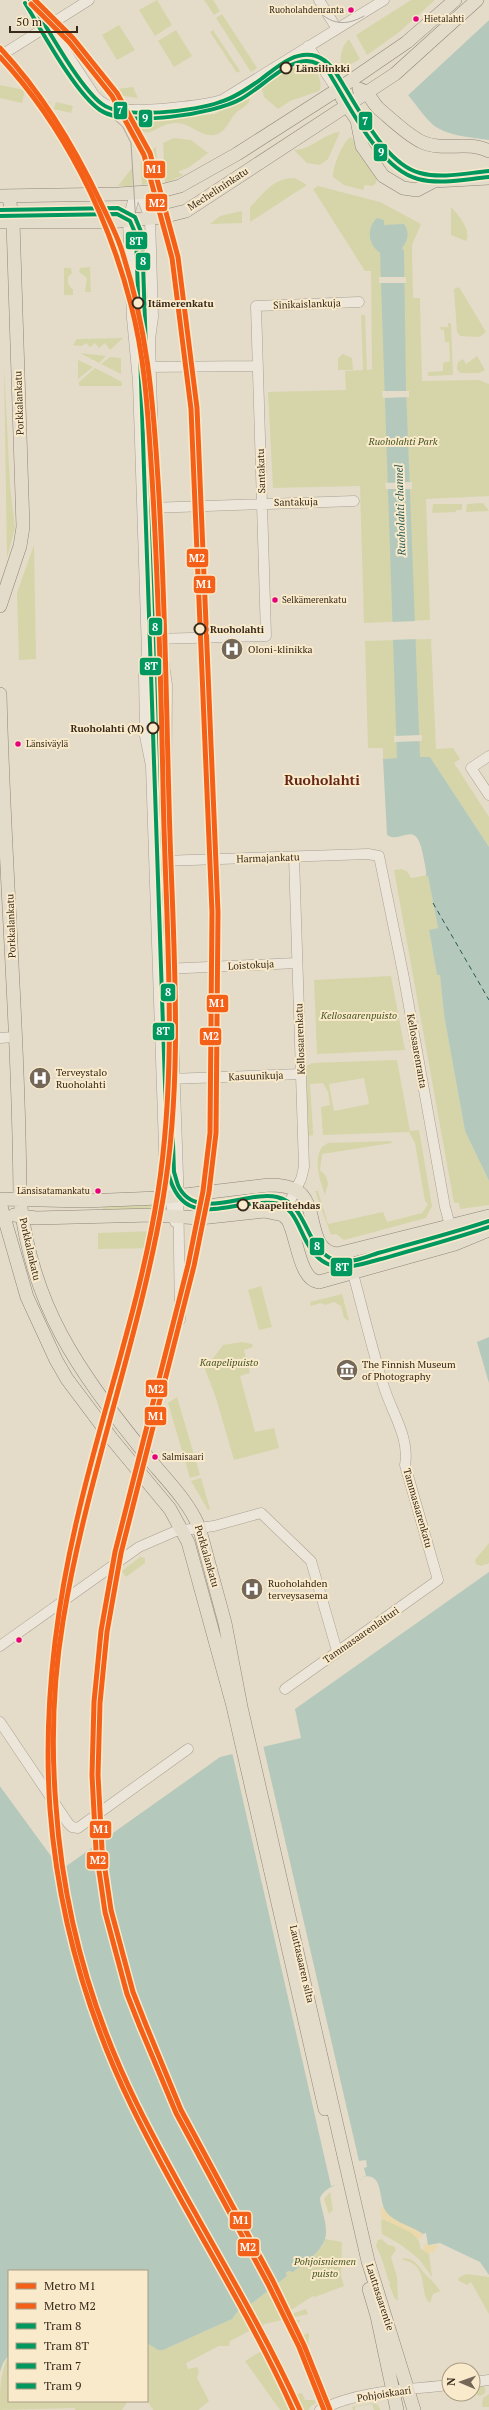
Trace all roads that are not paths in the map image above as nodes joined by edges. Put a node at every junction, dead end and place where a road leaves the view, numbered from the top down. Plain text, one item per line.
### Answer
1 (32, 0) edge
2 (90, 0) edge
3 (384, 0) edge
4 (477, 0) edge
5 (319, 1) edge
6 (451, 1) edge
7 (459, 16) junction
8 (48, 26) junction
9 (337, 29) junction
10 (308, 46) junction
11 (0, 56) edge
12 (338, 89) junction
13 (367, 92) junction
14 (346, 106) junction
15 (489, 151) edge
16 (489, 178) edge
17 (138, 193) junction
18 (4, 197) edge
19 (150, 218) junction
20 (128, 220) junction
21 (0, 222) edge
22 (13, 222) junction
23 (359, 302) dead end
24 (256, 306) joint
25 (258, 366) junction
26 (151, 367) junction
27 (137, 368) junction
28 (354, 500) dead end
29 (262, 503) junction
30 (142, 508) junction
31 (156, 508) junction
32 (0, 606) edge
33 (160, 638) junction
34 (147, 639) junction
35 (0, 694) edge
36 (489, 756) edge
37 (489, 795) edge
38 (5, 832) junction
39 (0, 852) edge
40 (294, 857) junction
41 (381, 858) joint
42 (168, 861) junction
43 (154, 862) junction
44 (297, 963) junction
45 (172, 968) junction
46 (157, 969) junction
47 (0, 1038) edge
48 (14, 1038) junction
49 (301, 1074) junction
50 (162, 1075) junction
51 (175, 1079) junction
52 (296, 1190) junction
53 (173, 1196) junction
54 (0, 1199) edge
55 (20, 1200) junction
56 (1, 1210) edge
57 (22, 1216) junction
58 (283, 1216) junction
59 (489, 1216) edge
60 (176, 1220) junction
61 (448, 1225) junction
62 (489, 1230) edge
63 (454, 1244) junction
64 (347, 1252) junction
65 (353, 1273) junction
66 (180, 1320) dead end
67 (199, 1527) junction
68 (183, 1530) junction
69 (438, 1580) joint
70 (0, 1646) edge
71 (337, 1652) junction
72 (285, 1690) dead end
73 (0, 1722) edge
74 (247, 1747) junction
75 (188, 1749) dead end
76 (347, 2183) junction
77 (441, 2386) edge
78 (408, 2390) junction
79 (393, 2391) junction
80 (320, 2410) edge
81 (397, 2410) edge
82 (414, 2410) edge

1 - 8 street
2 - 8 street
3 - 9 street
4 - 7 main road, Mechelininkatu
5 - 9 street
6 - 7 street
6 - 12 main road, Mechelininkatu
7 - 13 main road, Mechelininkatu
8 - 10 street
8 - 11 street
9 - 10 street
10 - 12 street
12 - 13 main road
12 - 14 main road
12 - 17 main road, Mechelininkatu
13 - 14 main road, Mechelininkatu
13 - 15 main road
14 - 16 main road
14 - 19 main road, Mechelininkatu
17 - 18 main road, Mechelininkatu
17 - 19 street
17 - 20 street
18 - 22 main road, Porkkalankatu
19 - 20 main road, Mechelininkatu
19 - 26 street
20 - 22 main road, Mechelininkatu
20 - 27 street
21 - 22 main road, Mechelininkatu
22 - 32 main road, Porkkalankatu
23 - 24 street, Sinikaislankuja
24 - 25 street, Santakatu
25 - 26 street
25 - 29 street, Santakatu
26 - 27 street
26 - 31 street
27 - 30 street
28 - 29 street, Santakuja
29 - 31 street, Santakuja
29 - 33 street, Santakatu
30 - 31 street, Santakuja
30 - 34 street
31 - 33 street
33 - 34 street
33 - 42 street
34 - 43 street
35 - 38 main road, Porkkalankatu
36 - 37 street
38 - 39 main road
38 - 48 main road, Porkkalankatu
40 - 41 street, Harmajankatu
40 - 42 street, Harmajankatu
40 - 44 street, Kellosaarenkatu
41 - 61 street, Kellosaarenranta
42 - 43 street, Harmajankatu
42 - 45 street
43 - 46 street
44 - 45 street, Loistokuja
44 - 49 street, Kellosaarenkatu
45 - 46 street, Loistokuja
45 - 51 street
46 - 50 street
47 - 48 street
48 - 55 main road, Porkkalankatu
49 - 51 street, Kasuunikuja
49 - 52 street, Kellosaarenkatu
50 - 51 street, Kasuunikuja
50 - 53 street
51 - 53 street
52 - 53 main road
52 - 58 street, Kellosaarenkatu
52 - 64 main road
53 - 55 main road
53 - 60 street
54 - 55 main road
55 - 57 main road, Porkkalankatu
56 - 57 main road
56 - 68 main road, Porkkalankatu
57 - 60 main road
57 - 67 main road, Porkkalankatu
58 - 60 main road
58 - 65 main road
59 - 61 main road
60 - 66 street
61 - 63 street, Kellosaarenranta
61 - 64 main road
62 - 63 main road
63 - 65 main road
64 - 65 street, Tammasaarenkatu
65 - 69 street, Tammasaarenkatu
67 - 68 street
67 - 71 street
67 - 74 main road, Porkkalankatu
68 - 70 street
68 - 74 main road, Porkkalankatu
69 - 71 street, Tammasaarenlaituri
71 - 72 street, Tammasaarenlaituri
73 - 75 street
74 - 76 main road, Lauttasaaren silta
76 - 78 main road, Lauttasaarentie
76 - 79 main road, Lauttasaarentie
77 - 78 street, Pohjoiskaari
78 - 79 street, Pohjoiskaari
78 - 82 main road, Lauttasaarentie
79 - 80 street, Pohjoiskaari
79 - 81 main road, Lauttasaarentie

